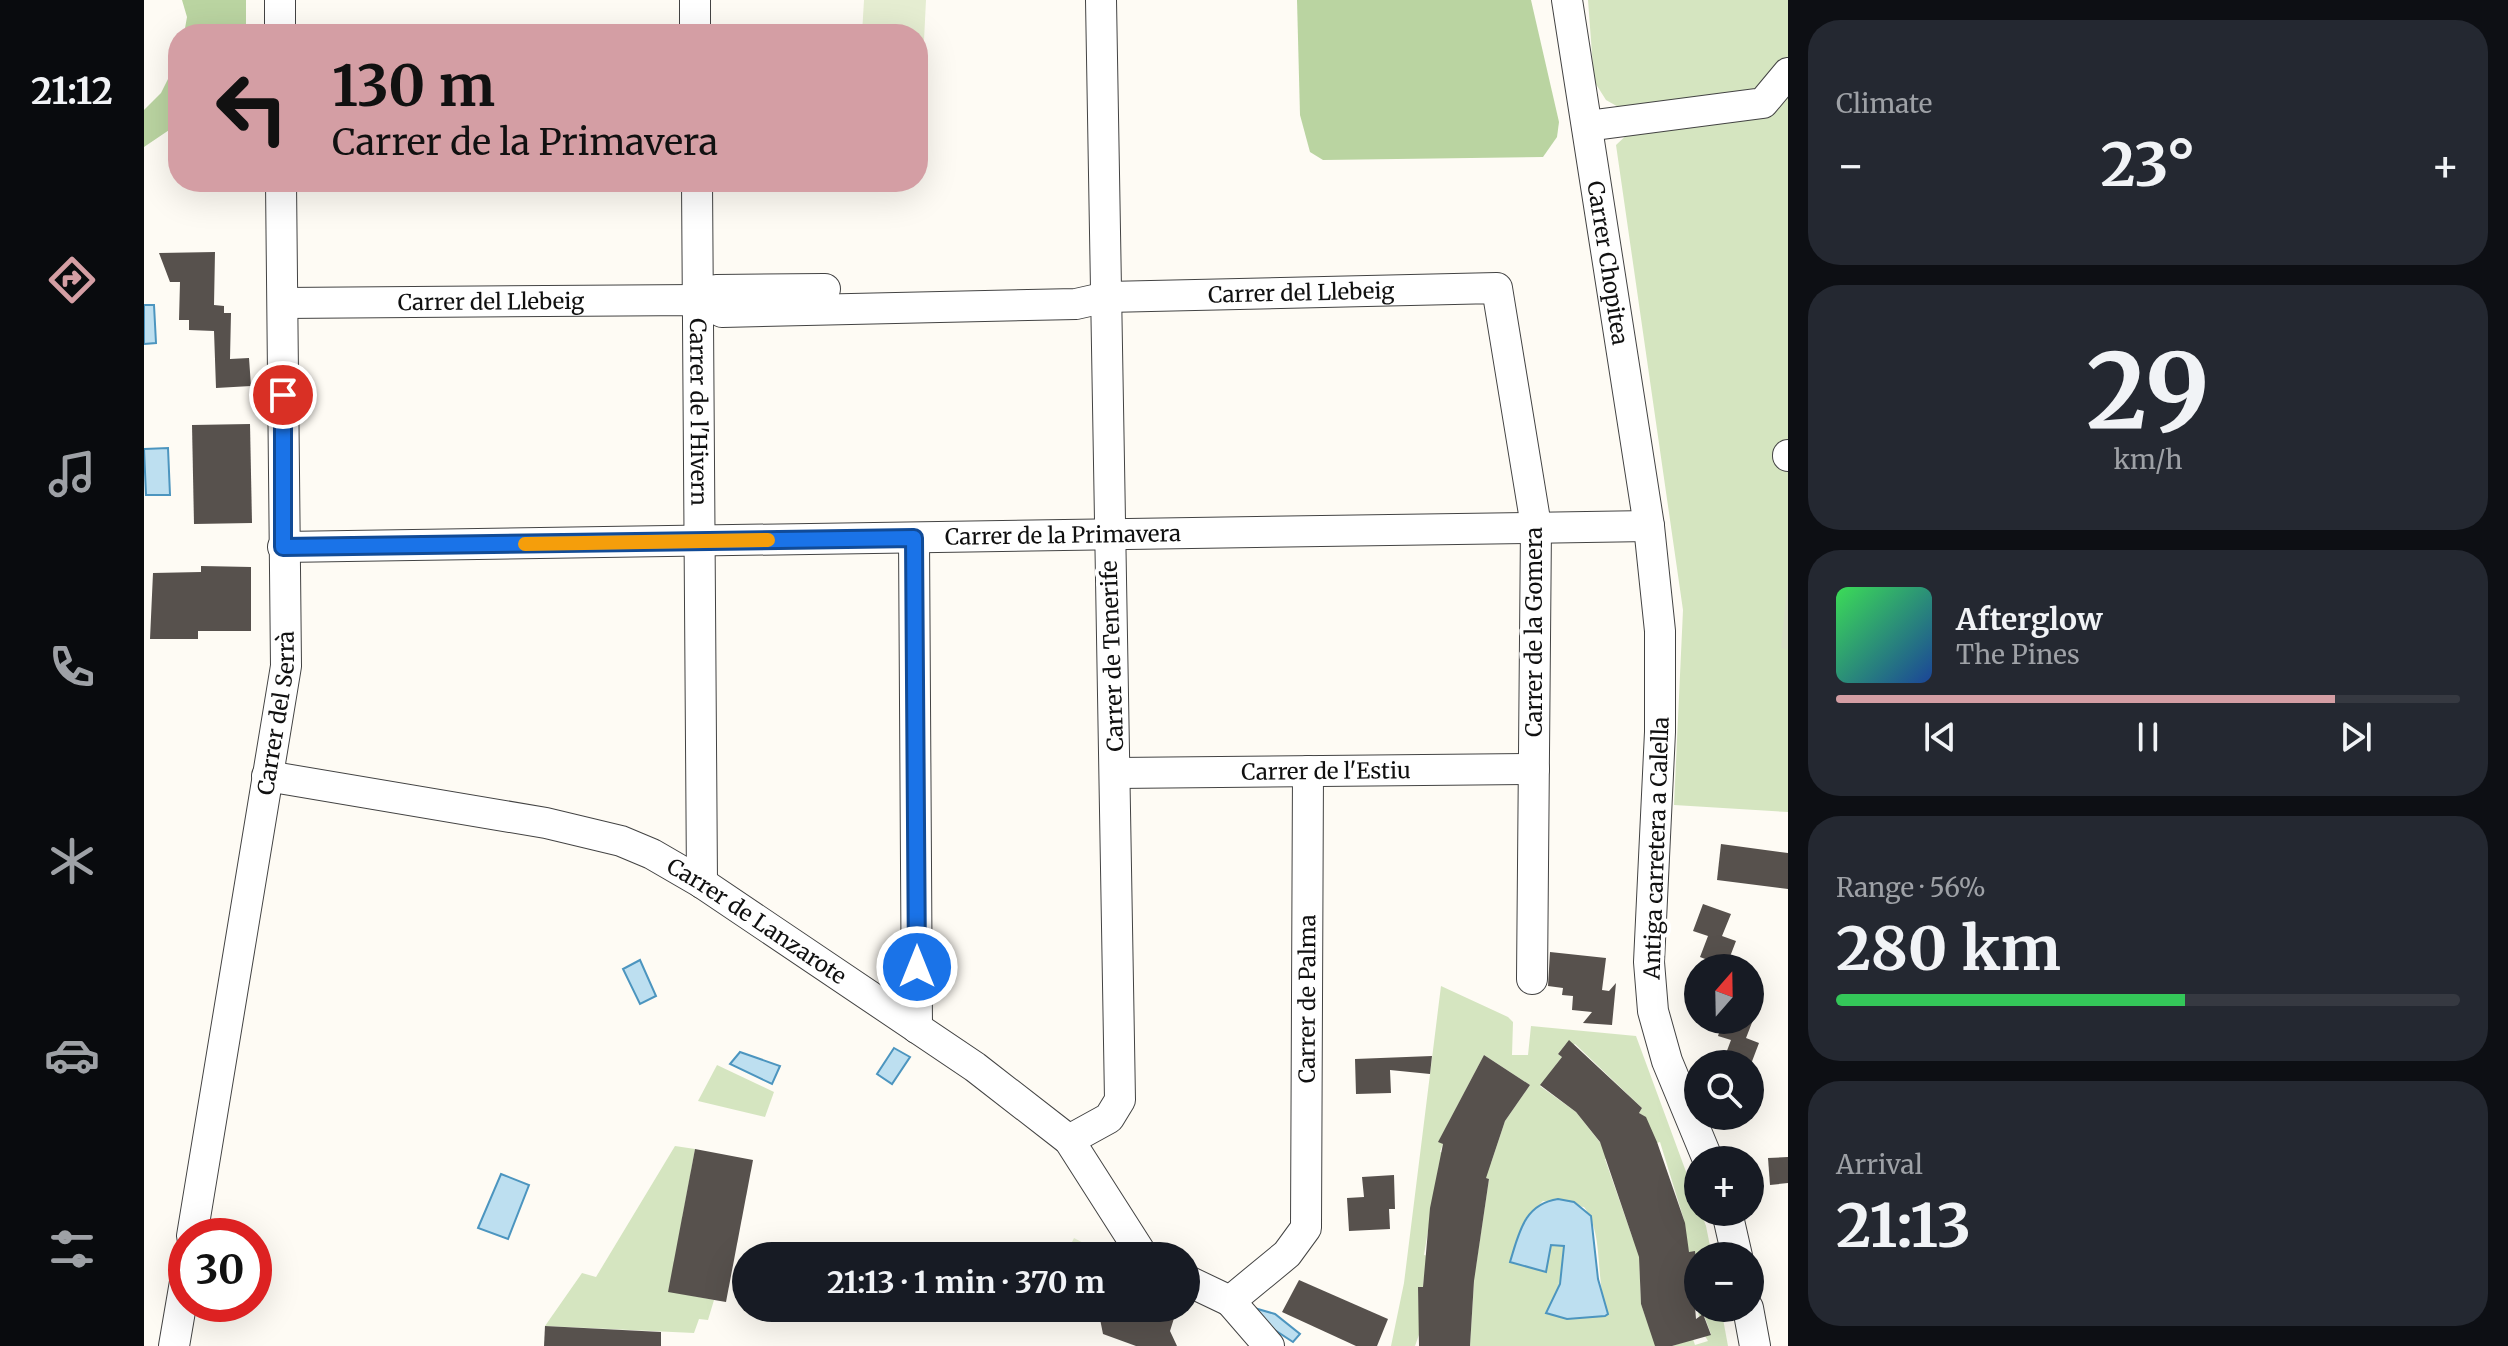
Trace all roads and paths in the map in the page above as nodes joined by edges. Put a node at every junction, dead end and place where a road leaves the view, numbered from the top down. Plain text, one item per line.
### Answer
1 (280, 0) edge
2 (695, 0) edge
3 (1101, 0) edge
4 (1567, 0) edge
5 (280, 24) edge
6 (695, 24) edge
7 (1788, 73) edge
8 (1587, 126) junction
9 (281, 192) edge
10 (697, 192) edge
11 (1497, 288) joint
12 (1107, 297) junction
13 (698, 300) junction
14 (283, 303) junction
15 (1536, 526) junction
16 (1649, 526) junction
17 (1108, 534) junction
18 (914, 538) junction
19 (699, 541) junction
20 (283, 547) junction
21 (1534, 769) junction
22 (1308, 771) junction
23 (1116, 773) junction
24 (267, 776) junction
25 (702, 883) junction
26 (1532, 979) dead end
27 (917, 1028) junction
28 (1069, 1140) junction
29 (1702, 1146) edge
30 (195, 1218) edge
31 (1134, 1242) edge
32 (1200, 1287) edge
33 (1230, 1301) junction
34 (178, 1322) edge
35 (1751, 1322) edge
36 (174, 1346) edge
37 (1269, 1346) edge
38 (1755, 1346) edge

1 - 5 street
2 - 6 street
3 - 12 street, Carrer de Tenerife
4 - 8 street, Carrer Chopitea
7 - 8 street
8 - 16 street, Carrer Chopitea
9 - 14 street, Carrer del Serrà
10 - 13 street, Carrer de l'Hivern
11 - 12 street, Carrer del Llebeig
11 - 15 street, Carrer de la Gomera
12 - 13 street, Carrer del Llebeig
12 - 17 street, Carrer de Tenerife
13 - 14 street, Carrer del Llebeig
13 - 19 street, Carrer de l'Hivern
14 - 20 street, Carrer del Serrà
15 - 16 street, Carrer de la Primavera
15 - 17 street, Carrer de la Primavera
15 - 21 street, Carrer de la Gomera
16 - 29 street, Antiga carretera a Calella
17 - 18 street, Carrer de la Primavera
17 - 23 street, Carrer de Tenerife
18 - 19 street, Carrer de la Primavera
18 - 27 street
19 - 20 street, Carrer de la Primavera
19 - 25 street, Carrer de l'Hivern
20 - 24 street, Carrer del Serrà
21 - 22 street, Carrer de l'Estiu
21 - 26 street, Carrer de la Gomera
22 - 23 street, Carrer de l'Estiu
22 - 33 street, Carrer de Palma
23 - 28 street, Carrer de Tenerife
24 - 25 street, Carrer de Lanzarote
24 - 30 street, Carrer del Serrà
25 - 27 street, Carrer de Lanzarote
27 - 28 street, Carrer de Lanzarote
28 - 31 street, Carrer de Lanzarote
32 - 33 street
33 - 37 street
34 - 36 street
35 - 38 street

